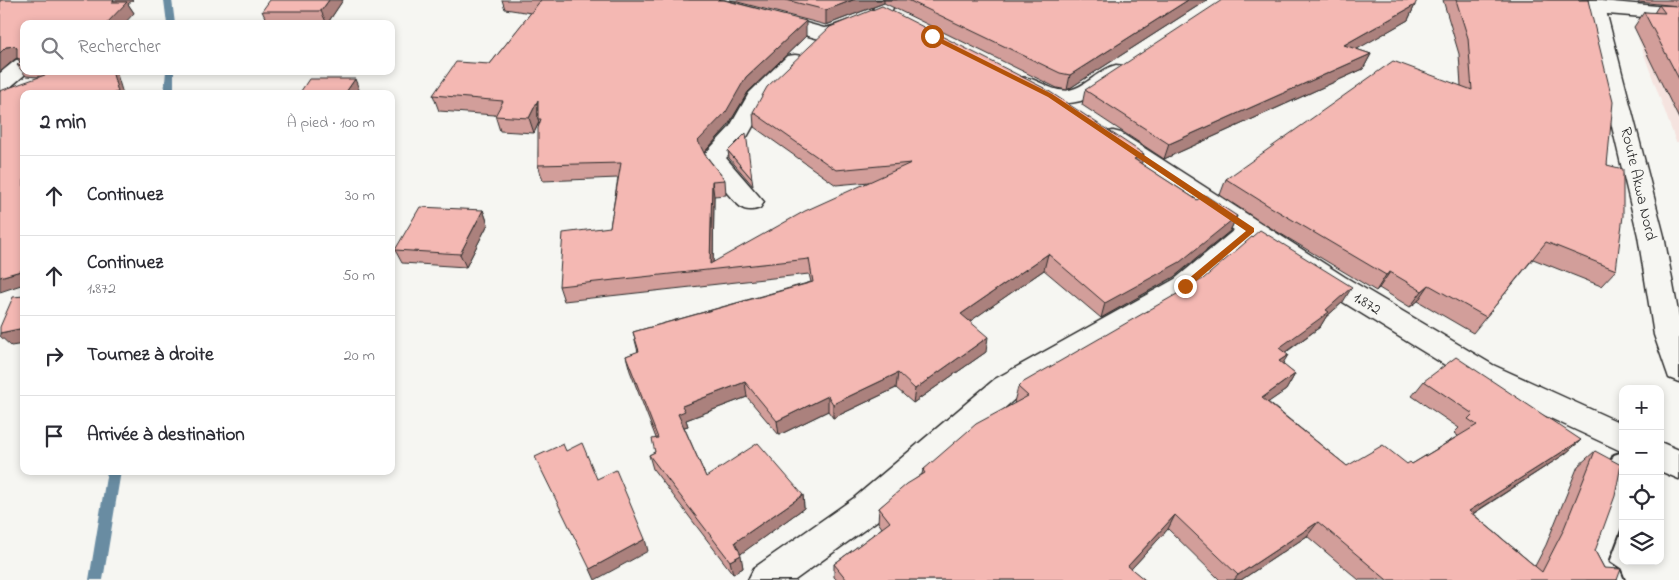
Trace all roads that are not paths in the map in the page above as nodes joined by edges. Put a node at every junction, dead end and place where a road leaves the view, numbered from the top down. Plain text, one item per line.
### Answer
1 (700, 0) edge
2 (1558, 0) edge
3 (1594, 4) edge
4 (890, 10) edge
5 (1679, 14) edge
6 (823, 34) junction
7 (1134, 59) edge
8 (20, 68) edge
9 (1008, 74) edge
10 (0, 84) edge
11 (1050, 96) junction
12 (752, 202) dead end
13 (1251, 230) junction
14 (1679, 370) edge
15 (1619, 437) edge
16 (1664, 458) edge
17 (1679, 465) edge
18 (1620, 475) edge
19 (766, 580) edge
20 (1610, 580) edge

1 - 6 street
2 - 3 street
3 - 5 street
3 - 14 street, Route Akwa Nord
4 - 6 street
6 - 12 street
7 - 11 street
8 - 10 street
9 - 11 street, 1.872
11 - 13 street, 1.872
13 - 15 street, 1.872
13 - 19 street
16 - 17 street
18 - 20 lane

